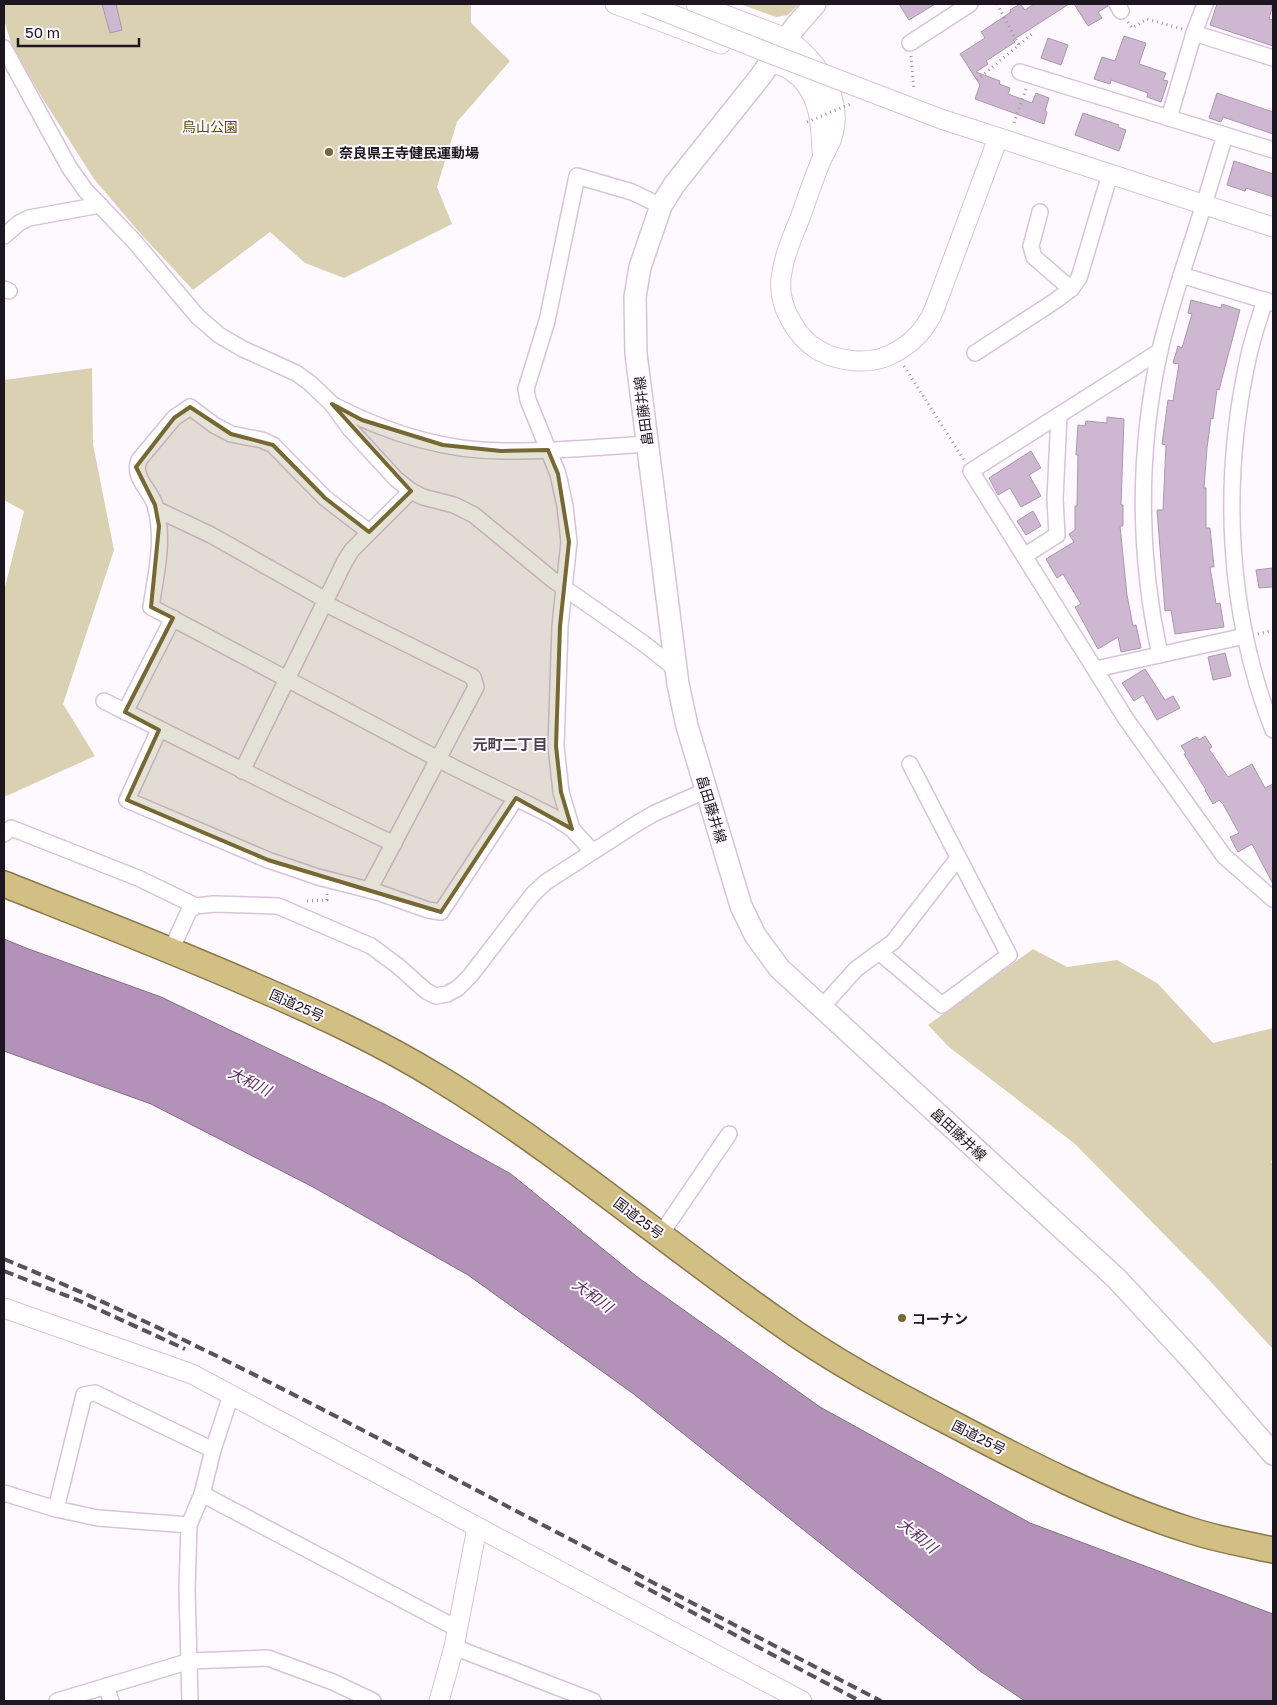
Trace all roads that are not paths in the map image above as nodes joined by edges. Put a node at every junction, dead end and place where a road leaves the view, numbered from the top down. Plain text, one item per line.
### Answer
1 (615, 4) edge
2 (646, 4) edge
3 (696, 4) edge
4 (815, 4) edge
5 (970, 4) edge
6 (1205, 4) edge
7 (1194, 33) junction
8 (786, 38) junction
9 (910, 43) road end
10 (4, 48) edge
11 (1273, 58) edge
12 (770, 62) junction
13 (1026, 73) road end
14 (1168, 118) junction
15 (1225, 135) junction
16 (998, 138) junction
17 (1273, 150) edge
18 (822, 159) junction
19 (1110, 174) junction
20 (100, 205) junction
21 (1204, 205) junction
22 (661, 206) junction
23 (1040, 212) dead end
24 (1273, 227) edge
25 (5, 229) edge
26 (1181, 275) junction
27 (1071, 289) junction
28 (1269, 302) edge
29 (1160, 351) junction
30 (975, 353) dead end
31 (332, 404) junction
32 (1059, 415) junction
33 (647, 444) junction
34 (548, 450) junction
35 (411, 491) junction
36 (156, 509) junction
37 (369, 532) junction
38 (1024, 556) junction
39 (564, 587) junction
40 (325, 601) junction
41 (173, 618) junction
42 (1245, 636) junction
43 (1160, 655) junction
44 (1096, 668) junction
45 (676, 669) junction
46 (287, 679) junction
47 (104, 701) dead end
48 (125, 712) junction
49 (159, 730) junction
50 (1273, 730) edge
51 (439, 759) junction
52 (910, 764) dead end
53 (242, 770) junction
54 (707, 790) junction
55 (516, 798) junction
56 (572, 829) junction
57 (4, 834) edge
58 (394, 844) junction
59 (592, 851) junction
60 (958, 858) junction
61 (4, 884) edge
62 (369, 890) junction
63 (1273, 899) edge
64 (196, 906) junction
65 (171, 950) junction
66 (879, 952) junction
67 (822, 1008) junction
68 (729, 1134) dead end
69 (661, 1234) junction
70 (4, 1308) edge
71 (231, 1395) junction
72 (213, 1450) junction
73 (1273, 1454) edge
74 (4, 1493) edge
75 (202, 1494) junction
76 (56, 1508) junction
77 (190, 1526) junction
78 (477, 1528) junction
79 (1273, 1550) edge
80 (456, 1638) junction
81 (190, 1660) junction
82 (106, 1686) junction
83 (56, 1701) edge
84 (111, 1701) edge
85 (190, 1701) edge
86 (373, 1701) edge
87 (439, 1701) edge
88 (593, 1701) edge
89 (802, 1701) edge

1 - 12 street
2 - 16 street, bridge
3 - 8 street
4 - 8 main road, 畠田藤井線
5 - 9 street
6 - 7 street
7 - 11 street
7 - 14 street
8 - 12 main road, 畠田藤井線
8 - 18 street
10 - 20 street
12 - 18 street
12 - 22 main road, 畠田藤井線
13 - 14 street
14 - 15 street
15 - 17 street
15 - 21 street
16 - 18 street
16 - 19 street
19 - 21 street
19 - 27 street
20 - 25 street
20 - 31 street
21 - 24 street
21 - 26 street
22 - 33 main road, 畠田藤井線
22 - 34 street
23 - 27 street
26 - 28 street
26 - 29 street
27 - 30 street
28 - 42 street
29 - 32 street
29 - 43 street
31 - 34 street
31 - 35 street
32 - 38 street
32 - 38 street
33 - 34 street
33 - 45 main road, 畠田藤井線
34 - 39 street
35 - 37 street
35 - 39 street
36 - 37 street
36 - 40 street
36 - 41 street
37 - 40 street
38 - 44 street
39 - 45 street
39 - 56 street
40 - 46 street
40 - 51 street
41 - 46 street
41 - 48 street
42 - 43 street
42 - 50 street
43 - 44 street
44 - 63 street
45 - 54 main road, 畠田藤井線
46 - 51 street
46 - 53 street
47 - 48 street
48 - 49 street
49 - 53 street
49 - 62 street
51 - 55 street
51 - 58 street
52 - 60 street
53 - 58 street
54 - 59 street
54 - 67 main road, 畠田藤井線
55 - 56 street
55 - 62 street
56 - 59 street
57 - 64 street
58 - 62 street
59 - 64 street
60 - 66 street
60 - 66 street
61 - 65 highway, 国道25号
64 - 65 street
65 - 69 highway, 国道25号
66 - 67 street
67 - 73 main road, 畠田藤井線
68 - 69 street
69 - 79 highway, 国道25号
70 - 71 street
71 - 72 street
71 - 78 street
72 - 75 street
72 - 76 street
74 - 76 street
75 - 77 street
75 - 80 street
76 - 77 street
77 - 81 street
78 - 80 street
78 - 89 street
80 - 87 street
80 - 88 street
81 - 82 street
81 - 85 street
81 - 86 street
82 - 83 street
82 - 84 street

